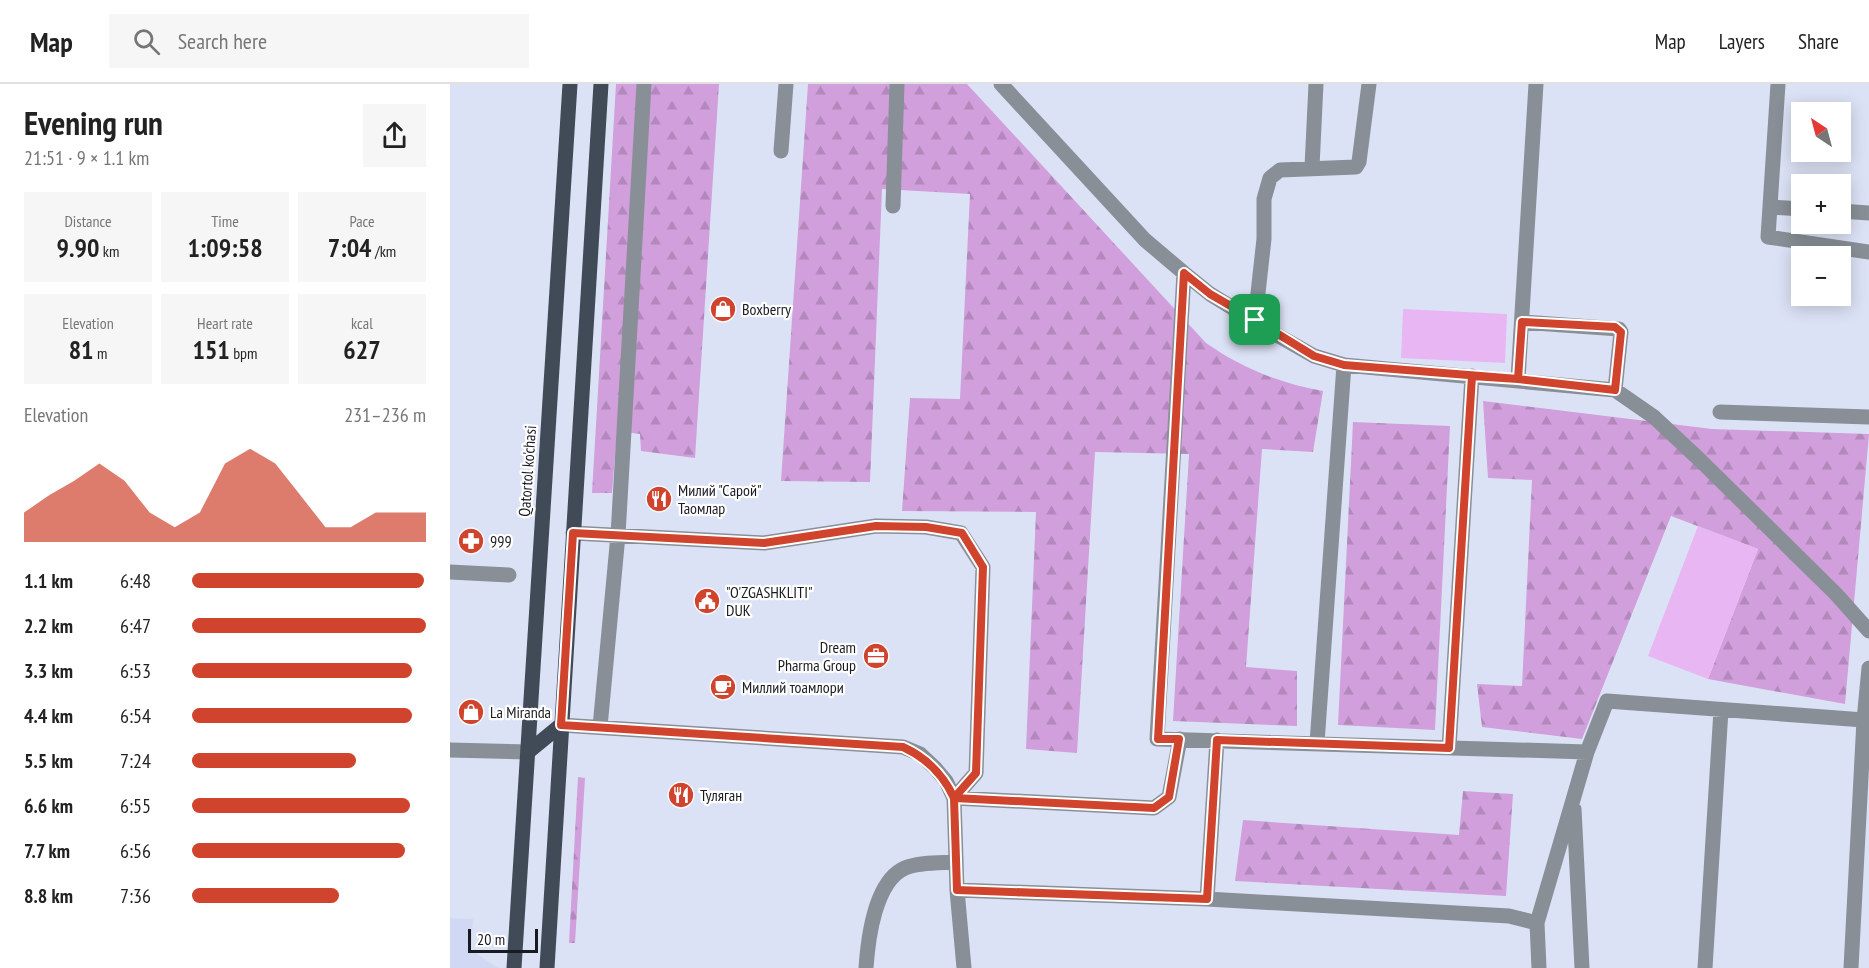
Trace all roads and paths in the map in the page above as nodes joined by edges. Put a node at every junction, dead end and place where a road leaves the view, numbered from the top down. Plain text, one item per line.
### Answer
1 (570, 84) edge
2 (601, 84) edge
3 (644, 84) edge
4 (786, 84) edge
5 (897, 84) edge
6 (1001, 84) edge
7 (1316, 84) edge
8 (1369, 84) edge
9 (1536, 84) edge
10 (1778, 84) edge
11 (781, 151) dead end
12 (1312, 167) junction
13 (893, 206) dead end
14 (1771, 207) junction
15 (1791, 208) edge
16 (1851, 212) edge
17 (1869, 213) edge
18 (1869, 252) edge
19 (1184, 273) junction
20 (1255, 320) junction
21 (1522, 322) junction
22 (1344, 365) junction
23 (1472, 376) junction
24 (1518, 379) junction
25 (1615, 390) junction
26 (1720, 412) dead end
27 (1869, 417) edge
28 (573, 533) junction
29 (618, 535) junction
30 (450, 572) edge
31 (509, 575) dead end
32 (1869, 631) edge
33 (1869, 668) edge
34 (1721, 710) junction
35 (1864, 720) junction
36 (529, 723) junction
37 (561, 725) junction
38 (600, 727) junction
39 (1179, 739) junction
40 (1217, 740) junction
41 (1317, 743) junction
42 (1449, 748) junction
43 (450, 750) edge
44 (528, 752) junction
45 (1587, 752) junction
46 (560, 753) junction
47 (954, 798) junction
48 (1574, 798) junction
49 (956, 862) junction
50 (957, 890) junction
51 (1207, 899) junction
52 (1537, 923) junction
53 (514, 968) edge
54 (547, 968) edge
55 (866, 968) edge
56 (964, 968) edge
57 (1539, 968) edge
58 (1582, 968) edge
59 (1705, 968) edge
60 (1851, 968) edge

1 - 36 main road, Qatortol ko'chasi
2 - 28 main road
3 - 29 street
4 - 11 street
5 - 13 street
6 - 19 street
7 - 12 street
8 - 12 street
9 - 21 street
10 - 14 street
12 - 20 street
14 - 15 street
14 - 18 street
16 - 17 street
19 - 20 street
19 - 39 street
20 - 22 street
21 - 24 street
21 - 25 street
22 - 23 street
22 - 41 street
23 - 24 street
23 - 42 street
24 - 25 street
25 - 32 street
26 - 27 street
28 - 29 street
28 - 37 main road
29 - 38 street
29 - 47 street
30 - 31 street
33 - 35 street
34 - 35 street
34 - 45 street
34 - 59 street
35 - 60 street
36 - 37 main road
36 - 44 main road, Qatortol ko'chasi
37 - 38 street
37 - 44 main road
37 - 46 main road
38 - 47 street
39 - 40 street
39 - 47 street
40 - 41 street
40 - 51 street
41 - 42 street
42 - 45 street
43 - 44 street
44 - 46 main road
44 - 53 main road, Qatortol ko'chasi
45 - 48 street
46 - 54 main road
47 - 49 street
48 - 52 street
48 - 58 street
49 - 50 street
49 - 55 street
50 - 51 street
50 - 56 street
51 - 52 street
52 - 57 street

